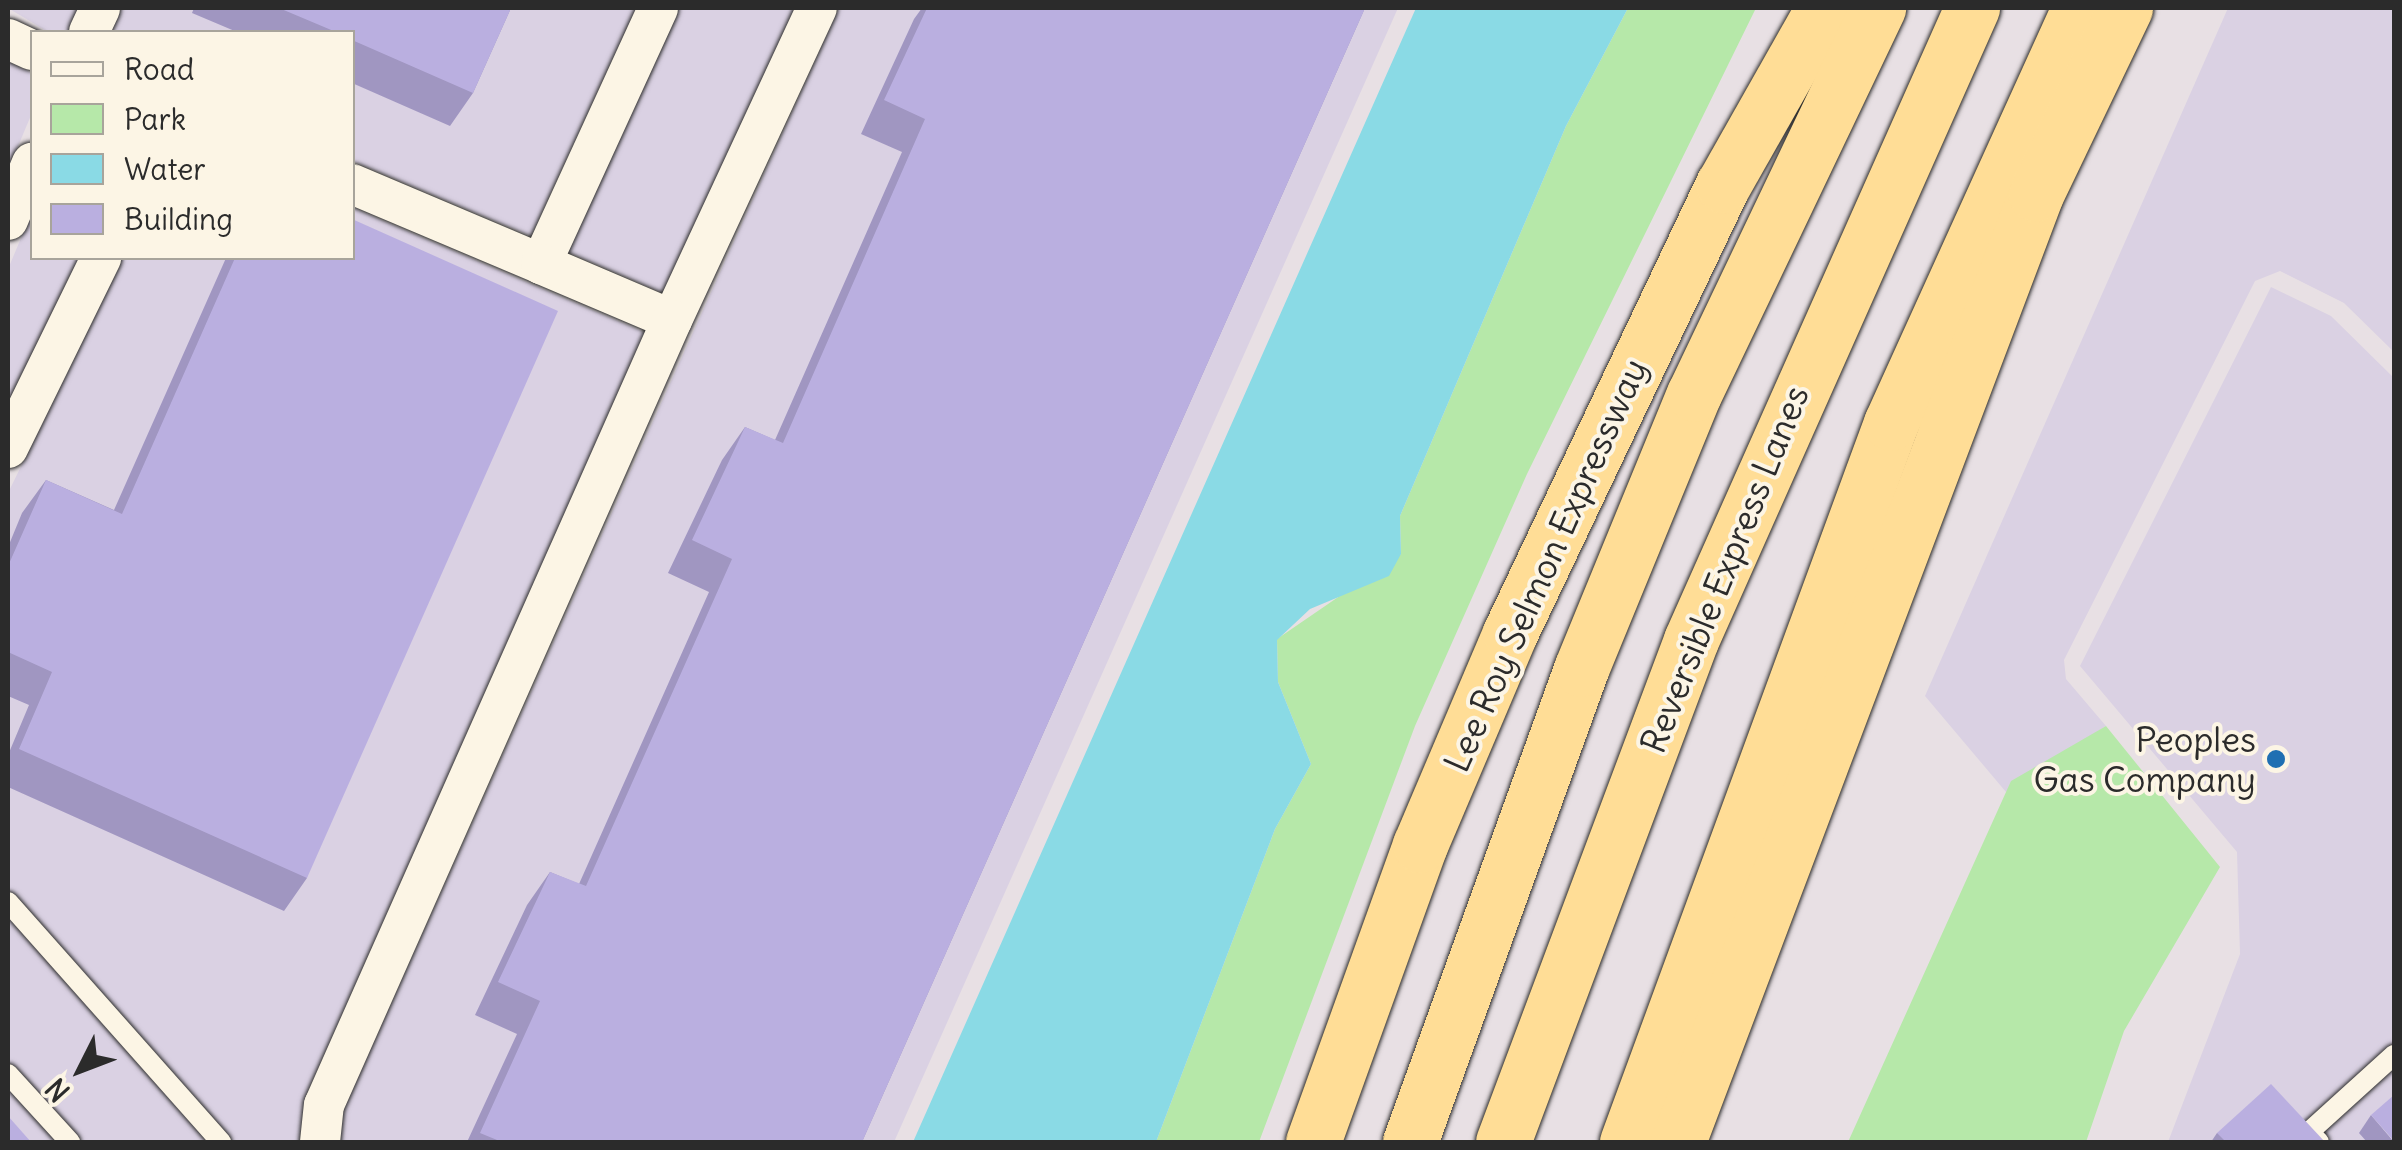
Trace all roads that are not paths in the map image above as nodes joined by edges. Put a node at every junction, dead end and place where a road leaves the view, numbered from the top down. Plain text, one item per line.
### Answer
1 (658, 8) edge
2 (818, 8) edge
3 (1822, 8) edge
4 (1878, 8) edge
5 (1972, 8) edge
6 (2079, 8) edge
7 (2126, 8) edge
8 (30, 168) edge
9 (355, 185) edge
10 (8, 220) edge
11 (100, 260) edge
12 (540, 264) junction
13 (672, 320) junction
14 (8, 448) edge
15 (8, 902) edge
16 (2394, 1055) edge
17 (8, 1074) edge
18 (70, 1142) edge
19 (220, 1142) edge
20 (320, 1142) edge
21 (1312, 1142) edge
22 (1410, 1142) edge
23 (1503, 1142) edge
24 (1627, 1142) edge
25 (1678, 1142) edge
26 (2318, 1142) edge

1 - 12 street
2 - 13 street
3 - 21 highway, Lee Roy Selmon Expressway
4 - 22 highway
5 - 23 highway, Reversible Express Lanes
6 - 24 highway
7 - 25 highway
8 - 10 street
9 - 12 street
11 - 14 street
12 - 13 street
13 - 20 street
15 - 19 lane
16 - 26 lane
17 - 18 lane

